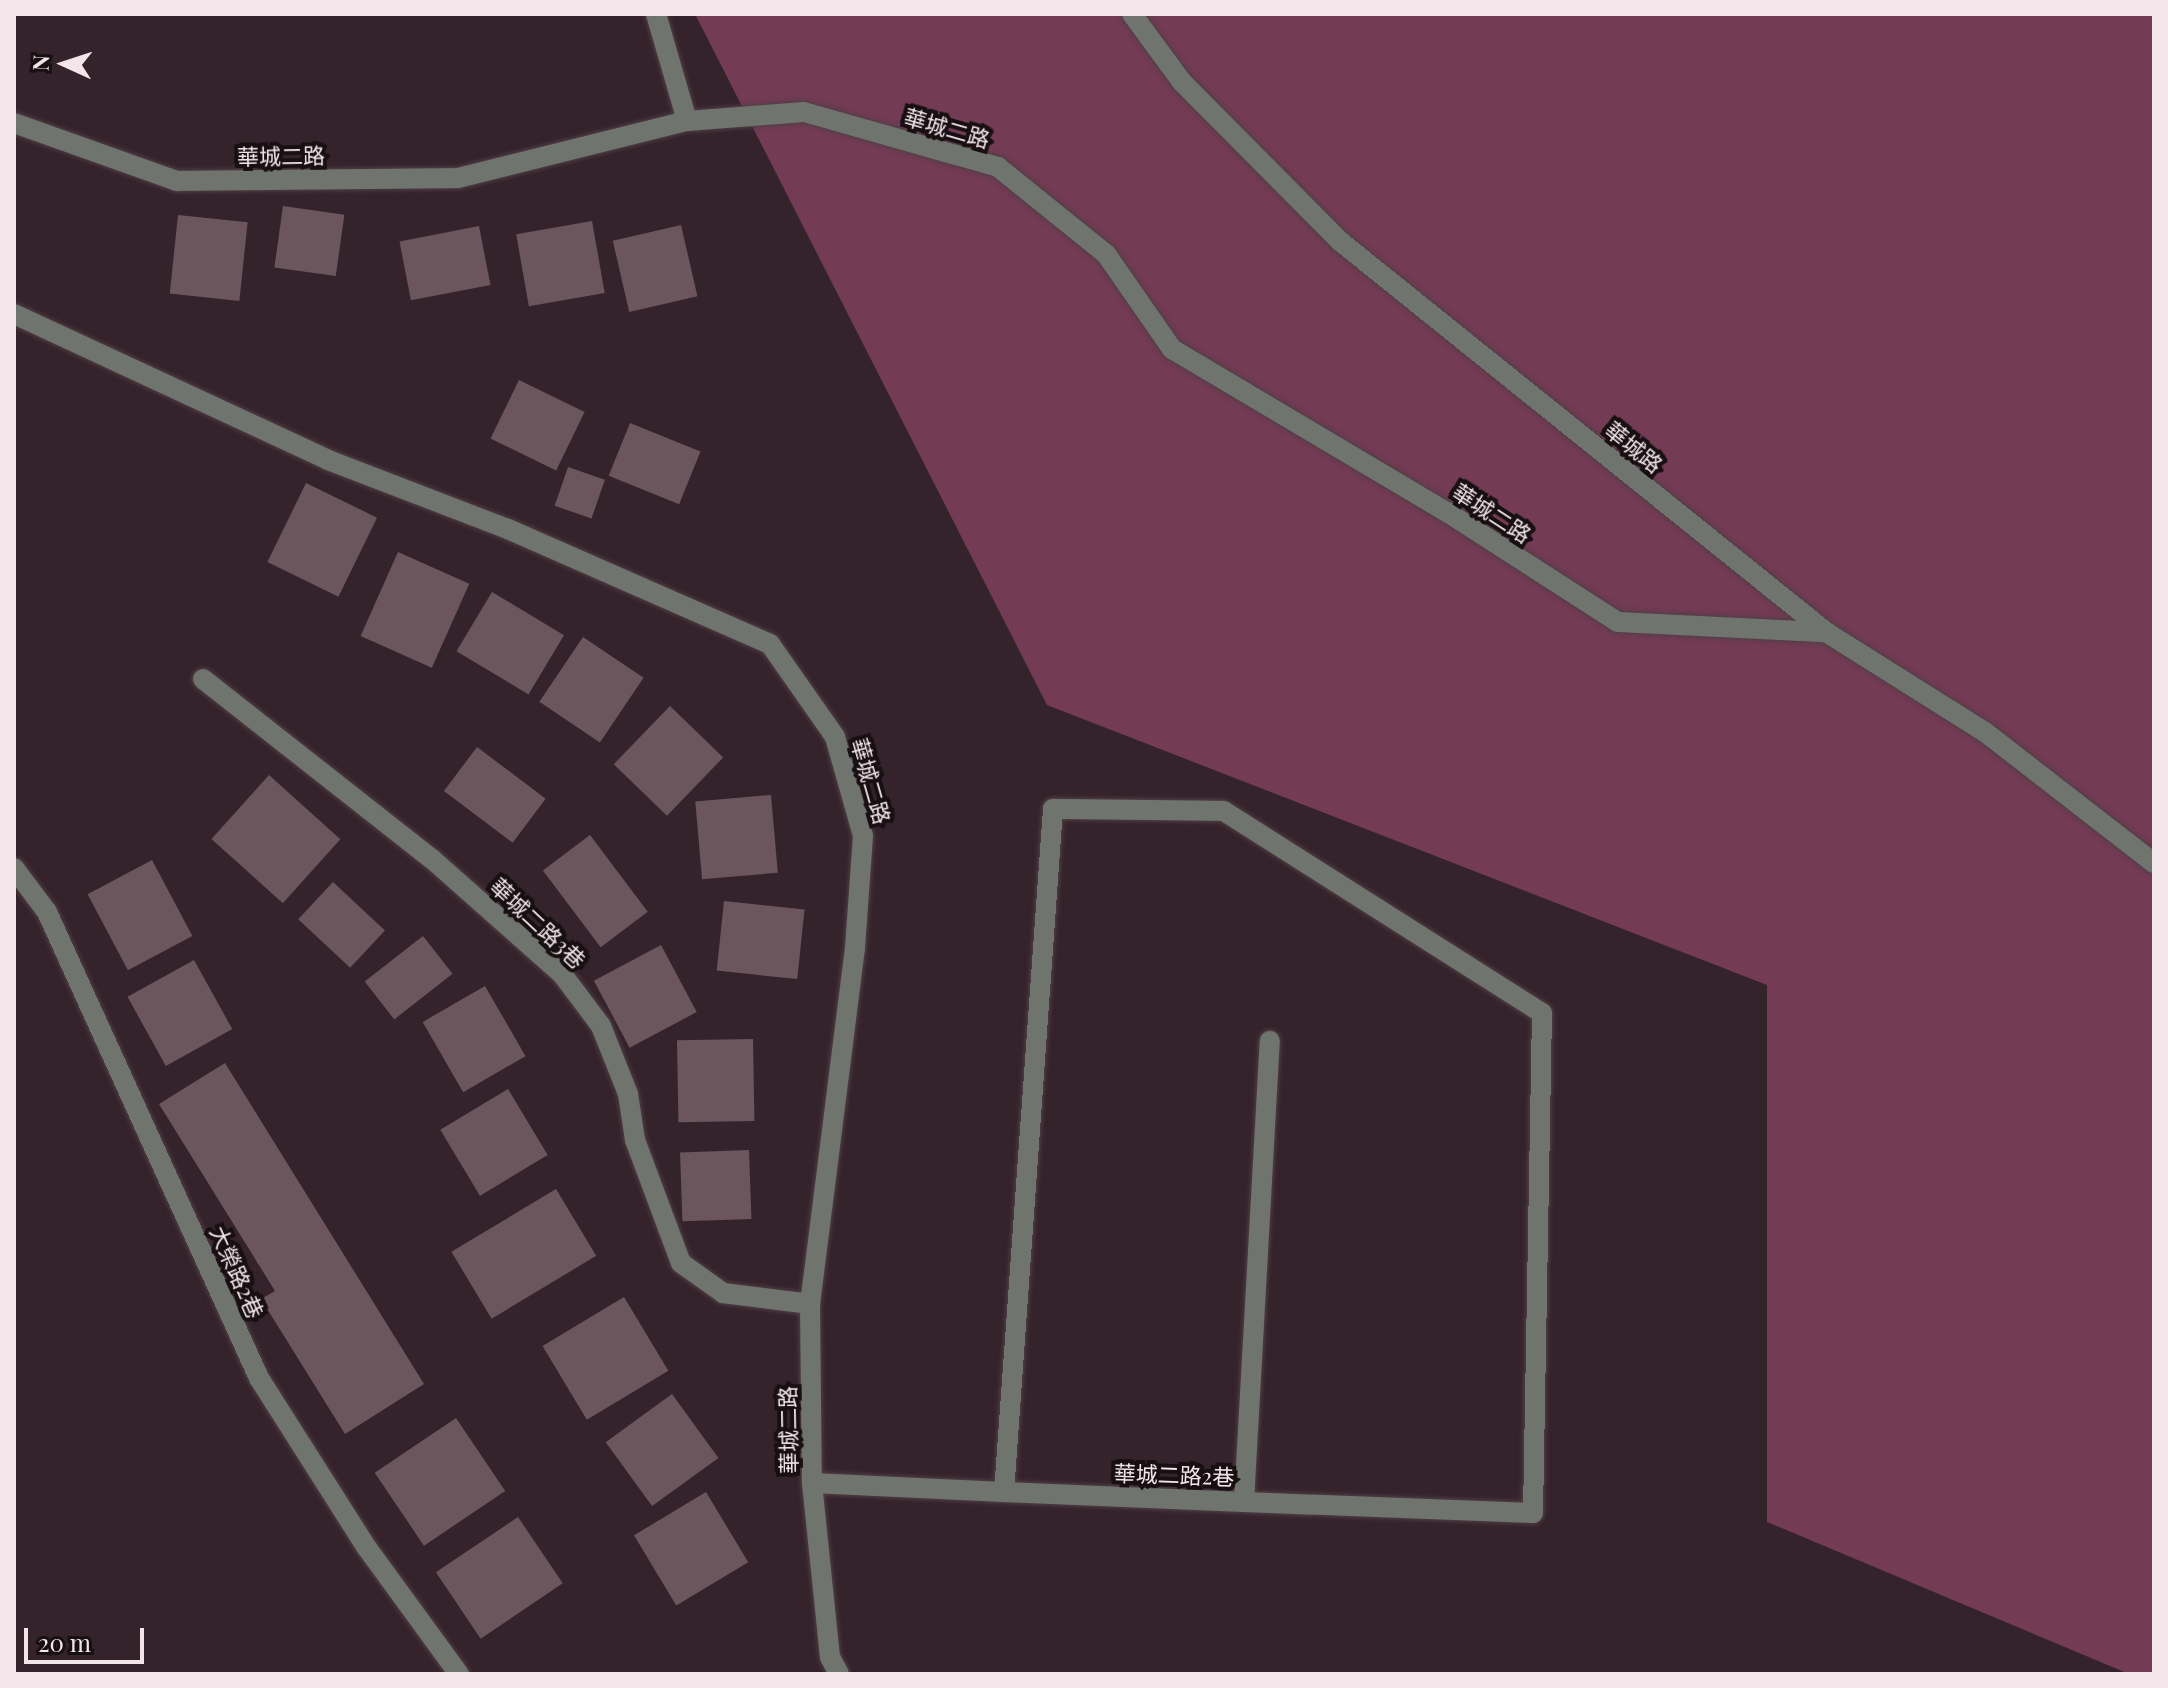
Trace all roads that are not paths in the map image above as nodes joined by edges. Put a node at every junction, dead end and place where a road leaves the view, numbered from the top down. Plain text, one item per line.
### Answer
1 (656, 14) edge
2 (1132, 14) edge
3 (687, 121) junction
4 (14, 123) edge
5 (14, 314) edge
6 (1826, 632) junction
7 (203, 679) dead end
8 (2154, 863) edge
9 (14, 868) edge
10 (1270, 1041) dead end
11 (810, 1304) junction
12 (812, 1483) junction
13 (1004, 1492) junction
14 (1244, 1502) junction
15 (459, 1674) edge
16 (839, 1674) edge

1 - 3 street
2 - 6 street, 華城路
3 - 4 street, 華城二路
3 - 6 street, 華城二路
5 - 11 street, 華城二路
6 - 8 street, 華城路
7 - 11 street, 華城二路3巷
9 - 15 street, 大榮路2巷
10 - 14 street
11 - 12 street, 華城二路
12 - 13 street, 華城二路2巷
12 - 16 street, 華城二路
13 - 14 street, 華城二路2巷
13 - 14 street, 華城二路2巷

